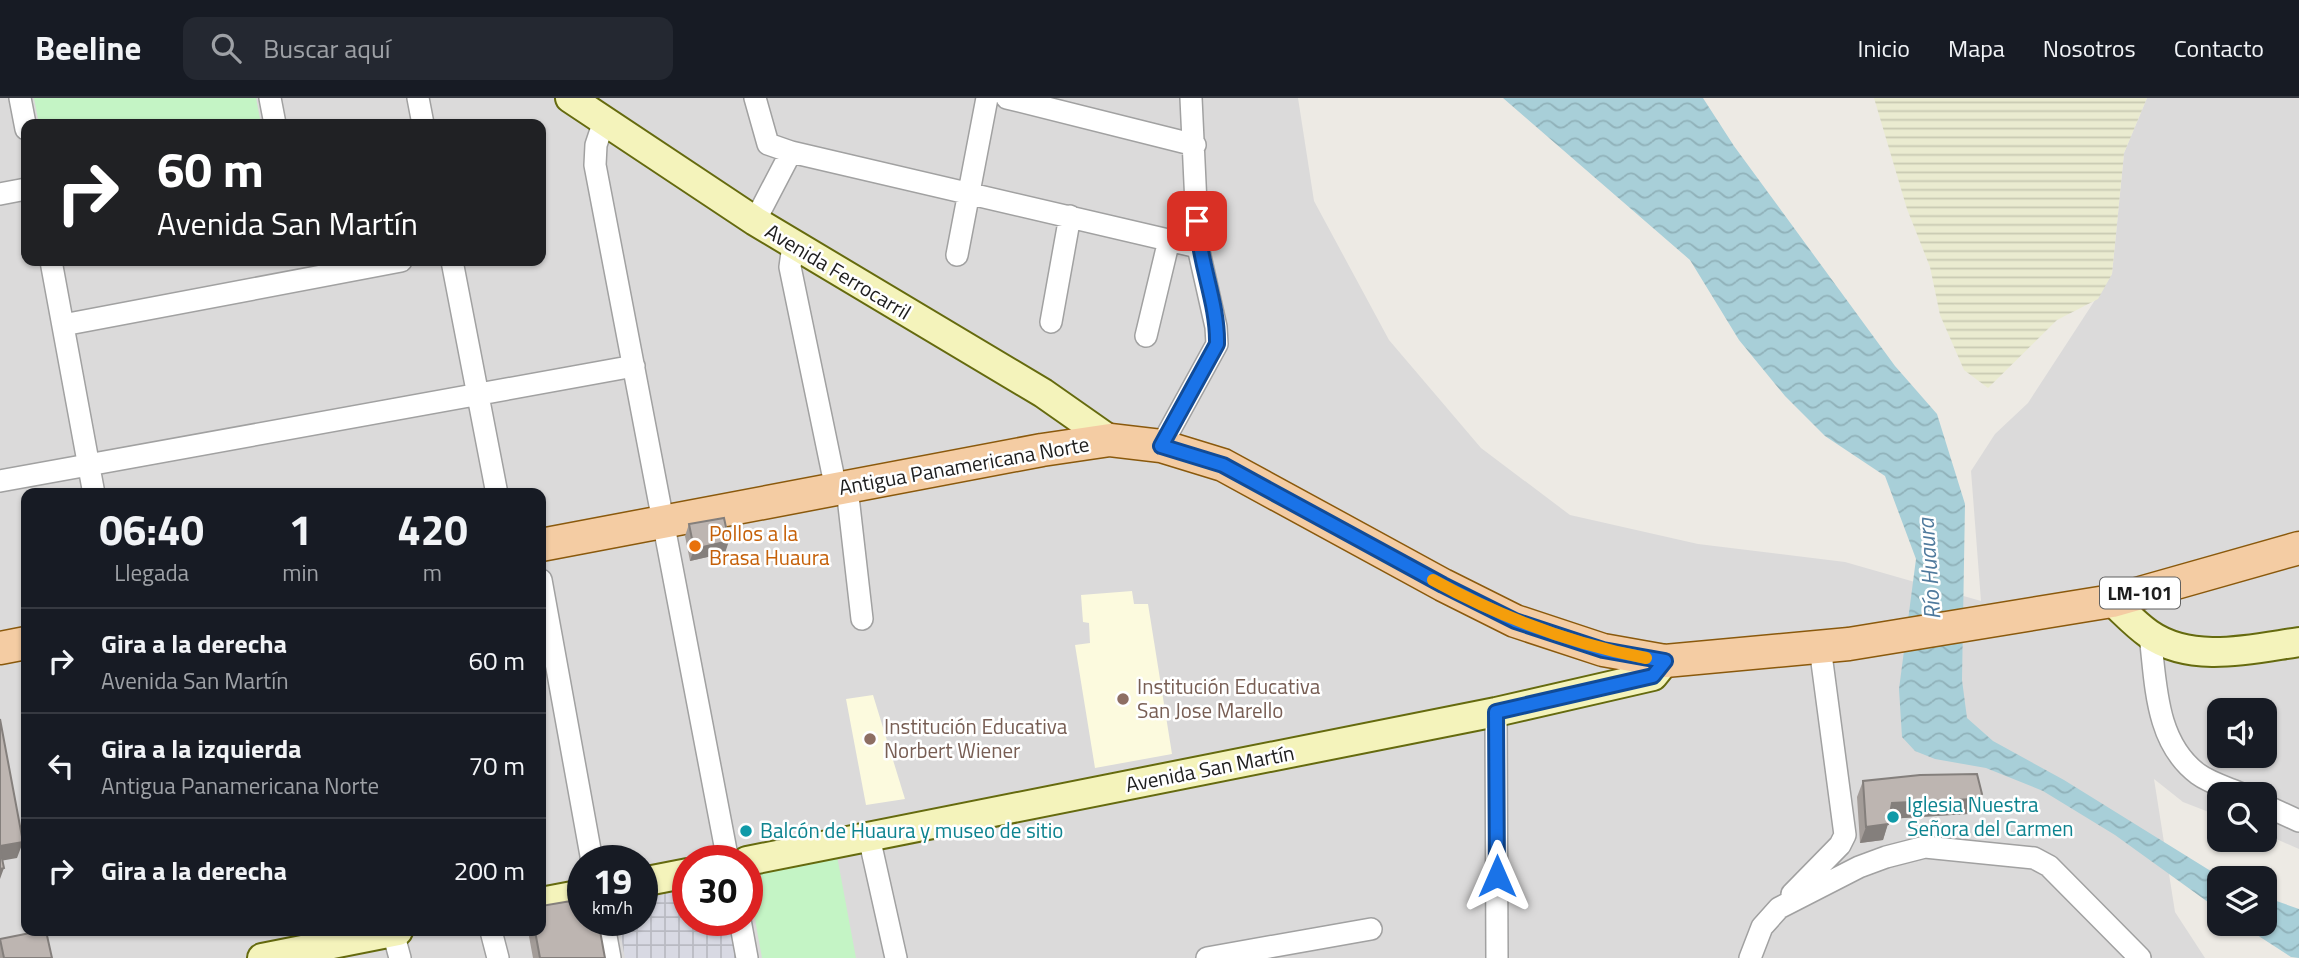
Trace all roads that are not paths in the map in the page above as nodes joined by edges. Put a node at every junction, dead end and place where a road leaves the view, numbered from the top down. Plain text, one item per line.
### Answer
1 (20, 98) edge
2 (270, 98) edge
3 (418, 98) edge
4 (570, 98) edge
5 (755, 98) edge
6 (987, 98) edge
7 (1007, 98) edge
8 (1191, 98) edge
9 (24, 119) edge
10 (274, 119) edge
11 (422, 119) edge
12 (604, 121) junction
13 (1195, 145) junction
14 (791, 152) junction
15 (21, 190) edge
16 (968, 191) junction
17 (0, 194) edge
18 (1070, 216) junction
19 (755, 221) junction
20 (1169, 240) junction
21 (793, 245) junction
22 (1198, 247) junction
23 (957, 255) dead end
24 (52, 266) edge
25 (348, 266) edge
26 (453, 266) edge
27 (305, 270) edge
28 (1051, 322) dead end
29 (63, 325) junction
30 (1146, 336) dead end
31 (634, 366) junction
32 (478, 394) junction
33 (1110, 440) junction
34 (1161, 446) junction
35 (89, 465) junction
36 (0, 481) edge
37 (93, 488) edge
38 (496, 488) edge
39 (842, 488) junction
40 (664, 522) junction
41 (546, 544) edge
42 (2299, 548) edge
43 (2112, 601) junction
44 (546, 608) edge
45 (862, 620) dead end
46 (2150, 635) junction
47 (2299, 642) edge
48 (21, 644) edge
49 (1835, 646) junction
50 (0, 648) edge
51 (1665, 661) junction
52 (1496, 712) junction
53 (2216, 782) edge
54 (2277, 811) edge
55 (2299, 821) edge
56 (869, 837) junction
57 (589, 845) edge
58 (725, 845) edge
59 (763, 859) edge
60 (567, 897) edge
61 (546, 901) edge
62 (1779, 908) junction
63 (1371, 929) dead end
64 (378, 936) edge
65 (397, 936) edge
66 (492, 936) edge
67 (606, 936) edge
68 (743, 936) edge
69 (319, 952) edge
70 (1215, 957) edge
71 (262, 958) edge
72 (400, 958) edge
73 (498, 958) edge
74 (610, 958) edge
75 (747, 958) edge
76 (896, 958) edge
77 (1497, 958) edge
78 (1750, 958) edge
79 (2140, 958) edge

1 - 9 street
2 - 10 street
3 - 11 street
4 - 12 main road, Avenida Ferrocarril
5 - 14 street
6 - 16 street
7 - 13 street
8 - 13 street
12 - 19 main road, Avenida Ferrocarril
12 - 31 street
13 - 22 street
14 - 16 street
14 - 19 street
15 - 17 street
16 - 18 street
16 - 23 street
18 - 20 street
18 - 28 street
19 - 21 main road, Avenida Ferrocarril
20 - 22 street
20 - 30 street
21 - 33 main road, Avenida Ferrocarril
21 - 39 street
22 - 34 street
24 - 29 street
25 - 27 street
26 - 32 street
27 - 29 street
29 - 35 street
31 - 32 street
31 - 40 street
32 - 35 street
32 - 38 street
33 - 34 main road, Antigua Panamericana Norte / LM-101
33 - 39 main road, Antigua Panamericana Norte / LM-101
34 - 51 main road, Antigua Panamericana Norte / LM-101
35 - 36 street
35 - 37 street
39 - 40 main road, Antigua Panamericana Norte / LM-101
39 - 45 street
40 - 41 main road, Antigua Panamericana Norte / LM-101
40 - 58 street
42 - 43 main road, Antigua Panamericana Norte / LM-101
43 - 46 main road
43 - 49 main road, Antigua Panamericana Norte / LM-101
44 - 57 street
46 - 47 main road
46 - 53 street
48 - 50 main road
49 - 51 main road, Antigua Panamericana Norte / LM-101
49 - 62 street
51 - 52 main road, Avenida San Martín / LM-101
52 - 56 main road, Avenida San Martín / LM-101
52 - 77 street
54 - 55 street
56 - 59 main road, Avenida San Martín / LM-101
56 - 76 street
60 - 61 main road
62 - 78 street
62 - 79 street
63 - 70 street
64 - 69 main road
65 - 72 street
66 - 73 street
67 - 74 street
68 - 75 street
69 - 71 main road

